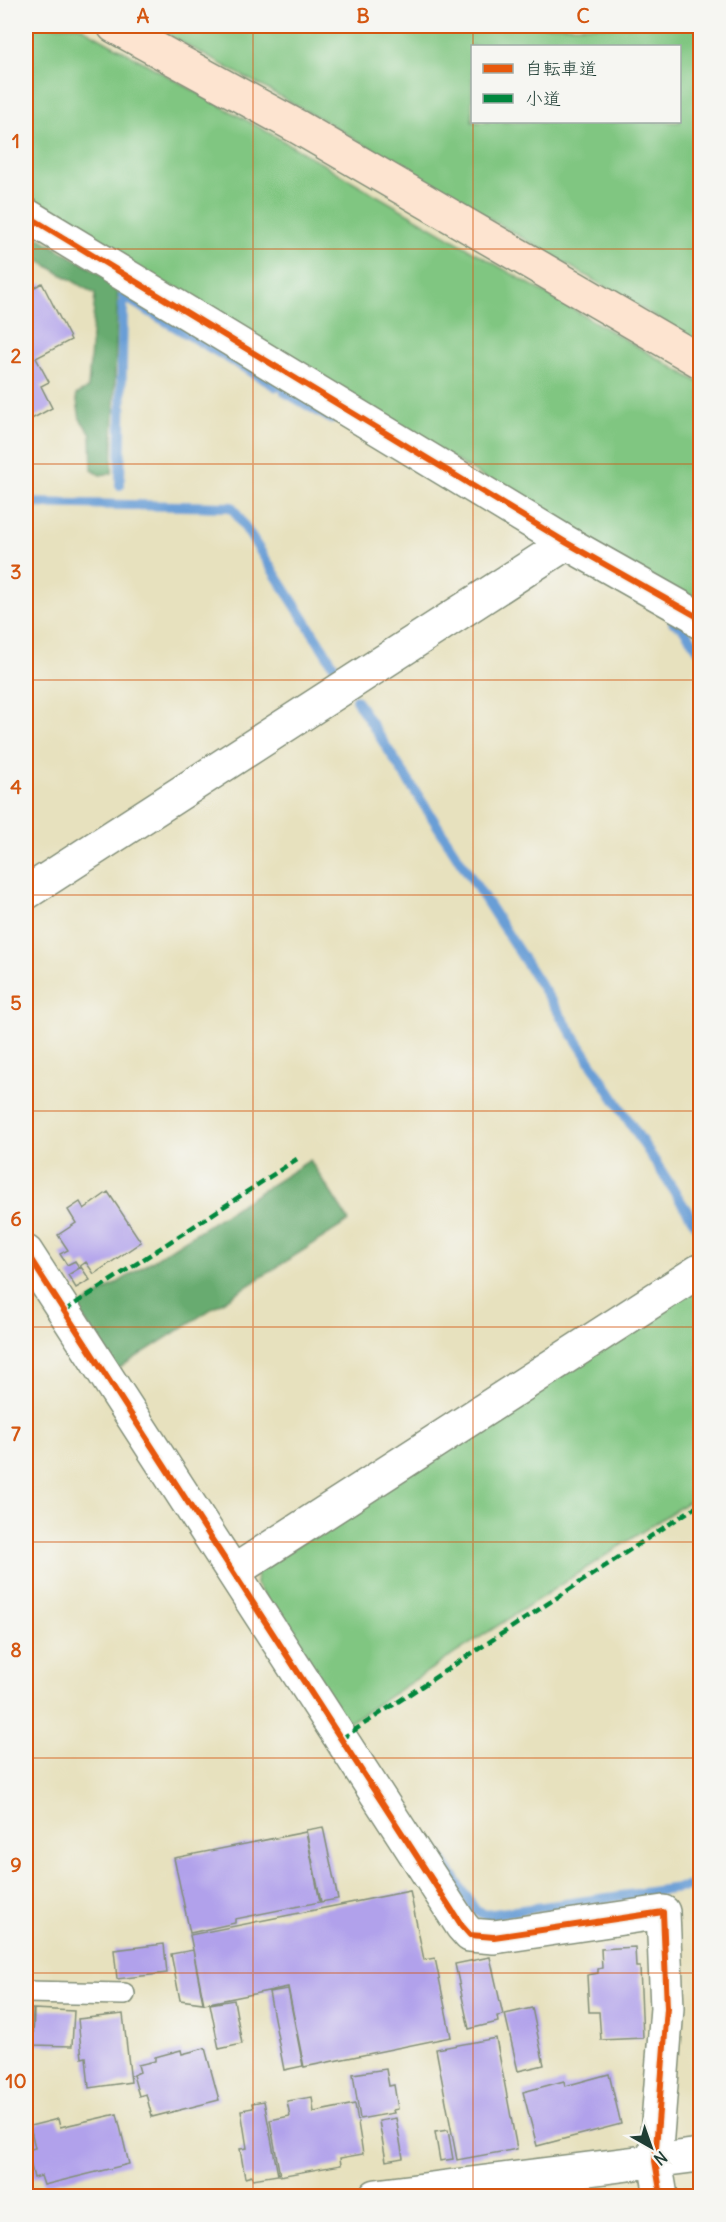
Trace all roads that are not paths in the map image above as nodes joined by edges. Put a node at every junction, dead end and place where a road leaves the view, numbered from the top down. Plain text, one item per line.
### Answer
1 (114, 26) edge
2 (26, 216) edge
3 (700, 361) edge
4 (567, 543) junction
5 (700, 622) edge
6 (26, 892) edge
7 (26, 1252) edge
8 (699, 1271) edge
9 (233, 1572) junction
10 (26, 1992) edge
11 (124, 1994) dead end
12 (700, 2155) edge
13 (655, 2161) junction
14 (376, 2196) edge
15 (661, 2196) edge

1 - 3 street
2 - 4 street
4 - 5 street
4 - 6 street
7 - 9 street
8 - 9 street
9 - 13 street
10 - 11 lane
12 - 13 street
13 - 14 street
13 - 15 street

